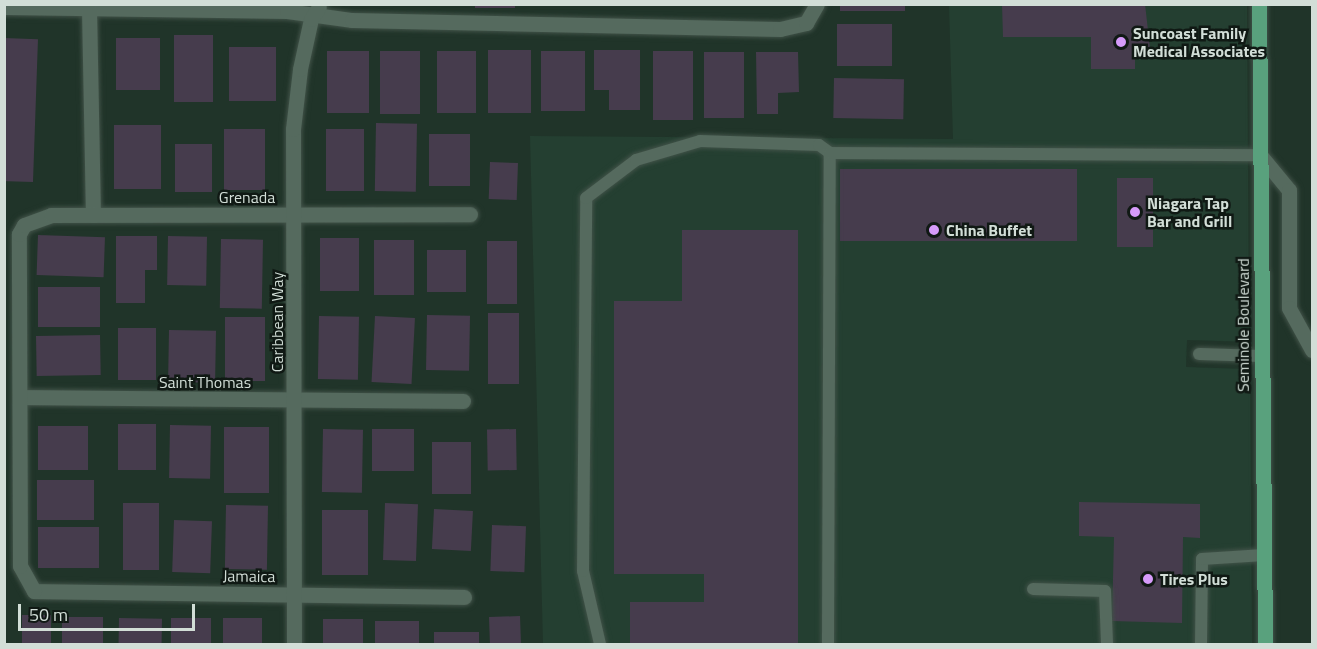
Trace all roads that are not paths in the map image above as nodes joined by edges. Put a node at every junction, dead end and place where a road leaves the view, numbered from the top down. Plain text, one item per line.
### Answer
1 (817, 4) edge
2 (1259, 4) edge
3 (7, 6) edge
4 (89, 8) junction
5 (317, 9) edge
6 (830, 153) junction
7 (1260, 155) junction
8 (471, 214) dead end
9 (93, 215) junction
10 (292, 215) junction
11 (1312, 350) edge
12 (1199, 354) dead end
13 (1262, 356) junction
14 (20, 397) junction
15 (296, 400) junction
16 (463, 401) dead end
17 (1264, 555) junction
18 (1034, 589) dead end
19 (293, 595) junction
20 (464, 597) dead end
21 (294, 645) edge
22 (600, 645) edge
23 (828, 645) edge
24 (1107, 645) edge
25 (1201, 645) edge
26 (1264, 645) edge

1 - 5 street
2 - 7 main road, Seminole Boulevard
3 - 4 street
4 - 5 street
4 - 9 street
5 - 10 street, Caribbean Way
6 - 7 lane
6 - 22 lane
6 - 23 lane
7 - 11 street
7 - 13 main road, Seminole Boulevard
8 - 10 street, Grenada
9 - 10 street, Grenada
9 - 14 street, Grenada
10 - 15 street, Caribbean Way
12 - 13 lane
13 - 17 main road, Seminole Boulevard
14 - 15 street, Saint Thomas
14 - 19 street, Jamaica
15 - 16 street, Saint Thomas
15 - 19 street, Caribbean Way
17 - 25 lane
17 - 26 main road, Seminole Boulevard
18 - 24 lane
19 - 20 street, Jamaica
19 - 21 street, Caribbean Way

